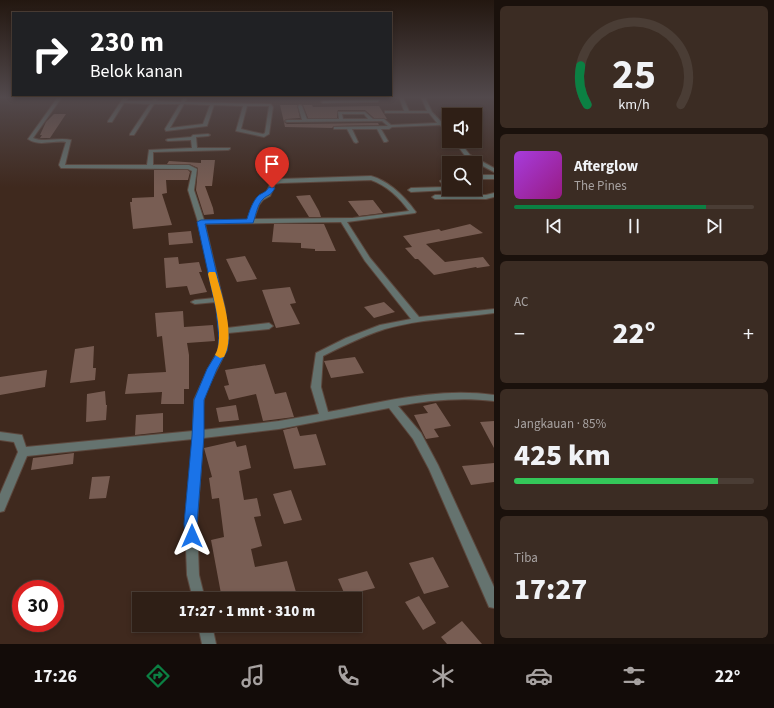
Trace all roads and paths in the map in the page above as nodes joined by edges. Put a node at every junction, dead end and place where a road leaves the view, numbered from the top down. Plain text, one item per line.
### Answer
1 (39, 127) edge
2 (137, 127) edge
3 (168, 127) edge
4 (190, 127) edge
5 (239, 127) edge
6 (268, 127) edge
7 (389, 127) edge
8 (336, 128) dead end
9 (349, 128) junction
10 (378, 128) junction
11 (132, 134) dead end
12 (208, 135) dead end
13 (193, 138) junction
14 (168, 140) dead end
15 (386, 141) dead end
16 (356, 142) dead end
17 (462, 148) edge
18 (228, 149) dead end
19 (195, 150) junction
20 (150, 166) junction
21 (494, 170) edge
22 (482, 177) edge
23 (494, 177) edge
24 (442, 189) edge
25 (411, 190) dead end
26 (494, 195) edge
27 (435, 197) dead end
28 (343, 220) junction
29 (250, 221) junction
30 (201, 222) junction
31 (218, 300) junction
32 (195, 302) dead end
33 (494, 311) edge
34 (417, 320) junction
35 (269, 326) dead end
36 (224, 331) junction
37 (494, 398) edge
38 (391, 404) junction
39 (325, 417) junction
40 (0, 436) edge
41 (198, 436) junction
42 (22, 452) junction
43 (0, 507) edge
44 (197, 592) edge
45 (494, 602) edge
46 (206, 632) edge
47 (209, 644) edge

1 - 20 street
2 - 11 street
3 - 4 street
5 - 6 street
7 - 10 street
8 - 9 street
9 - 10 street
9 - 16 street
10 - 15 street
12 - 13 street
13 - 14 street
13 - 19 street
17 - 21 street
18 - 19 street
19 - 20 street
20 - 30 street
22 - 23 street
24 - 25 street
26 - 27 street
28 - 29 street
28 - 29 street
28 - 34 street
29 - 30 street
30 - 31 street
31 - 32 street
31 - 36 street
33 - 34 street
34 - 39 street
35 - 36 street
36 - 41 street
37 - 38 street
38 - 39 street
38 - 45 street
39 - 41 street
40 - 42 street
41 - 42 street
41 - 44 street
42 - 43 street
46 - 47 street

